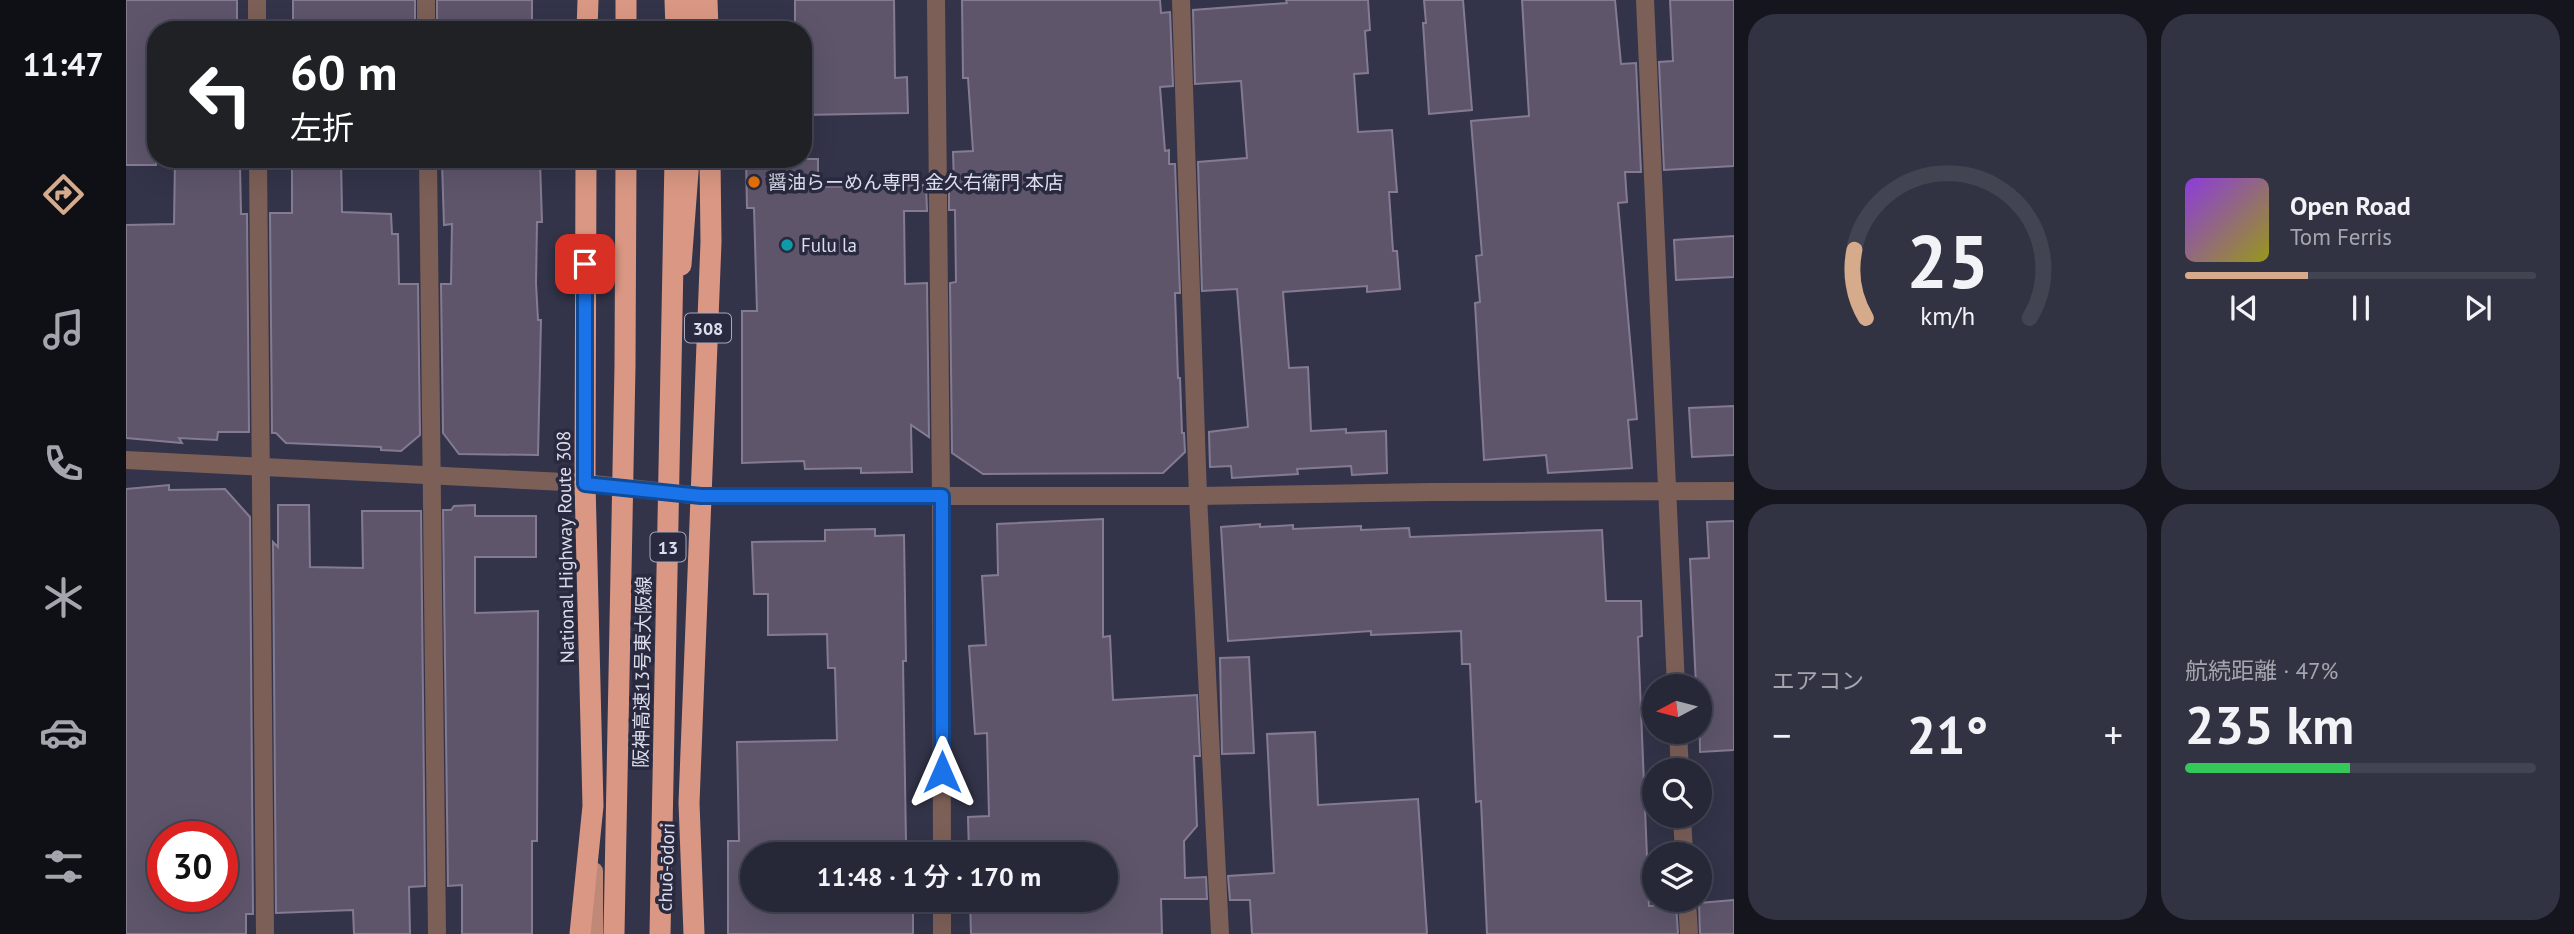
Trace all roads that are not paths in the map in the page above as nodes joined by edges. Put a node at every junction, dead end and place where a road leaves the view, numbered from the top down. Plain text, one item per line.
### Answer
1 (257, 0) edge
2 (426, 0) edge
3 (587, 0) edge
4 (626, 0) edge
5 (676, 0) edge
6 (692, 0) edge
7 (707, 0) edge
8 (936, 0) edge
9 (1181, 0) edge
10 (1645, 0) edge
11 (257, 21) edge
12 (426, 21) edge
13 (587, 21) edge
14 (626, 21) edge
15 (676, 21) edge
16 (692, 21) edge
17 (708, 21) edge
18 (258, 168) edge
19 (428, 168) edge
20 (586, 168) edge
21 (626, 168) edge
22 (676, 168) edge
23 (689, 168) edge
24 (710, 168) edge
25 (671, 365) junction
26 (126, 460) edge
27 (260, 467) junction
28 (432, 476) junction
29 (585, 484) junction
30 (1666, 491) junction
31 (1734, 491) edge
32 (701, 496) junction
33 (942, 496) junction
34 (1198, 496) junction
35 (1675, 674) edge
36 (689, 803) junction
37 (593, 806) junction
38 (942, 842) edge
39 (942, 912) edge
40 (1688, 912) edge
41 (265, 934) edge
42 (437, 934) edge
43 (580, 934) edge
44 (594, 934) edge
45 (614, 934) edge
46 (660, 934) edge
47 (684, 934) edge
48 (694, 934) edge
49 (942, 934) edge
50 (1220, 934) edge
51 (1689, 934) edge

1 - 11 street
2 - 12 street
3 - 13 highway
4 - 14 highway
5 - 15 highway
6 - 16 highway
7 - 17 highway
8 - 33 street
9 - 34 street
10 - 30 street
18 - 27 street
19 - 28 street
20 - 29 highway, National Highway Route 308
21 - 45 highway, 阪神高速13号東大阪線, bridge
22 - 25 highway, 阪神高速13号東大阪線 / 13, bridge
23 - 25 highway, bridge
24 - 32 highway, 308
25 - 46 highway, 阪神高速13号東大阪線 / 13, bridge
26 - 27 street
27 - 28 street
27 - 41 street
28 - 29 street
28 - 42 street
29 - 32 street
29 - 37 highway, National Highway Route 308
30 - 31 street
30 - 34 street
30 - 35 street
32 - 33 street
32 - 36 highway, 308
33 - 34 street
33 - 38 street
34 - 50 street
36 - 47 main road, chuō-ōdori
36 - 48 highway, 308
37 - 43 highway, National Highway Route 308
37 - 44 main road
39 - 49 street
40 - 51 street

